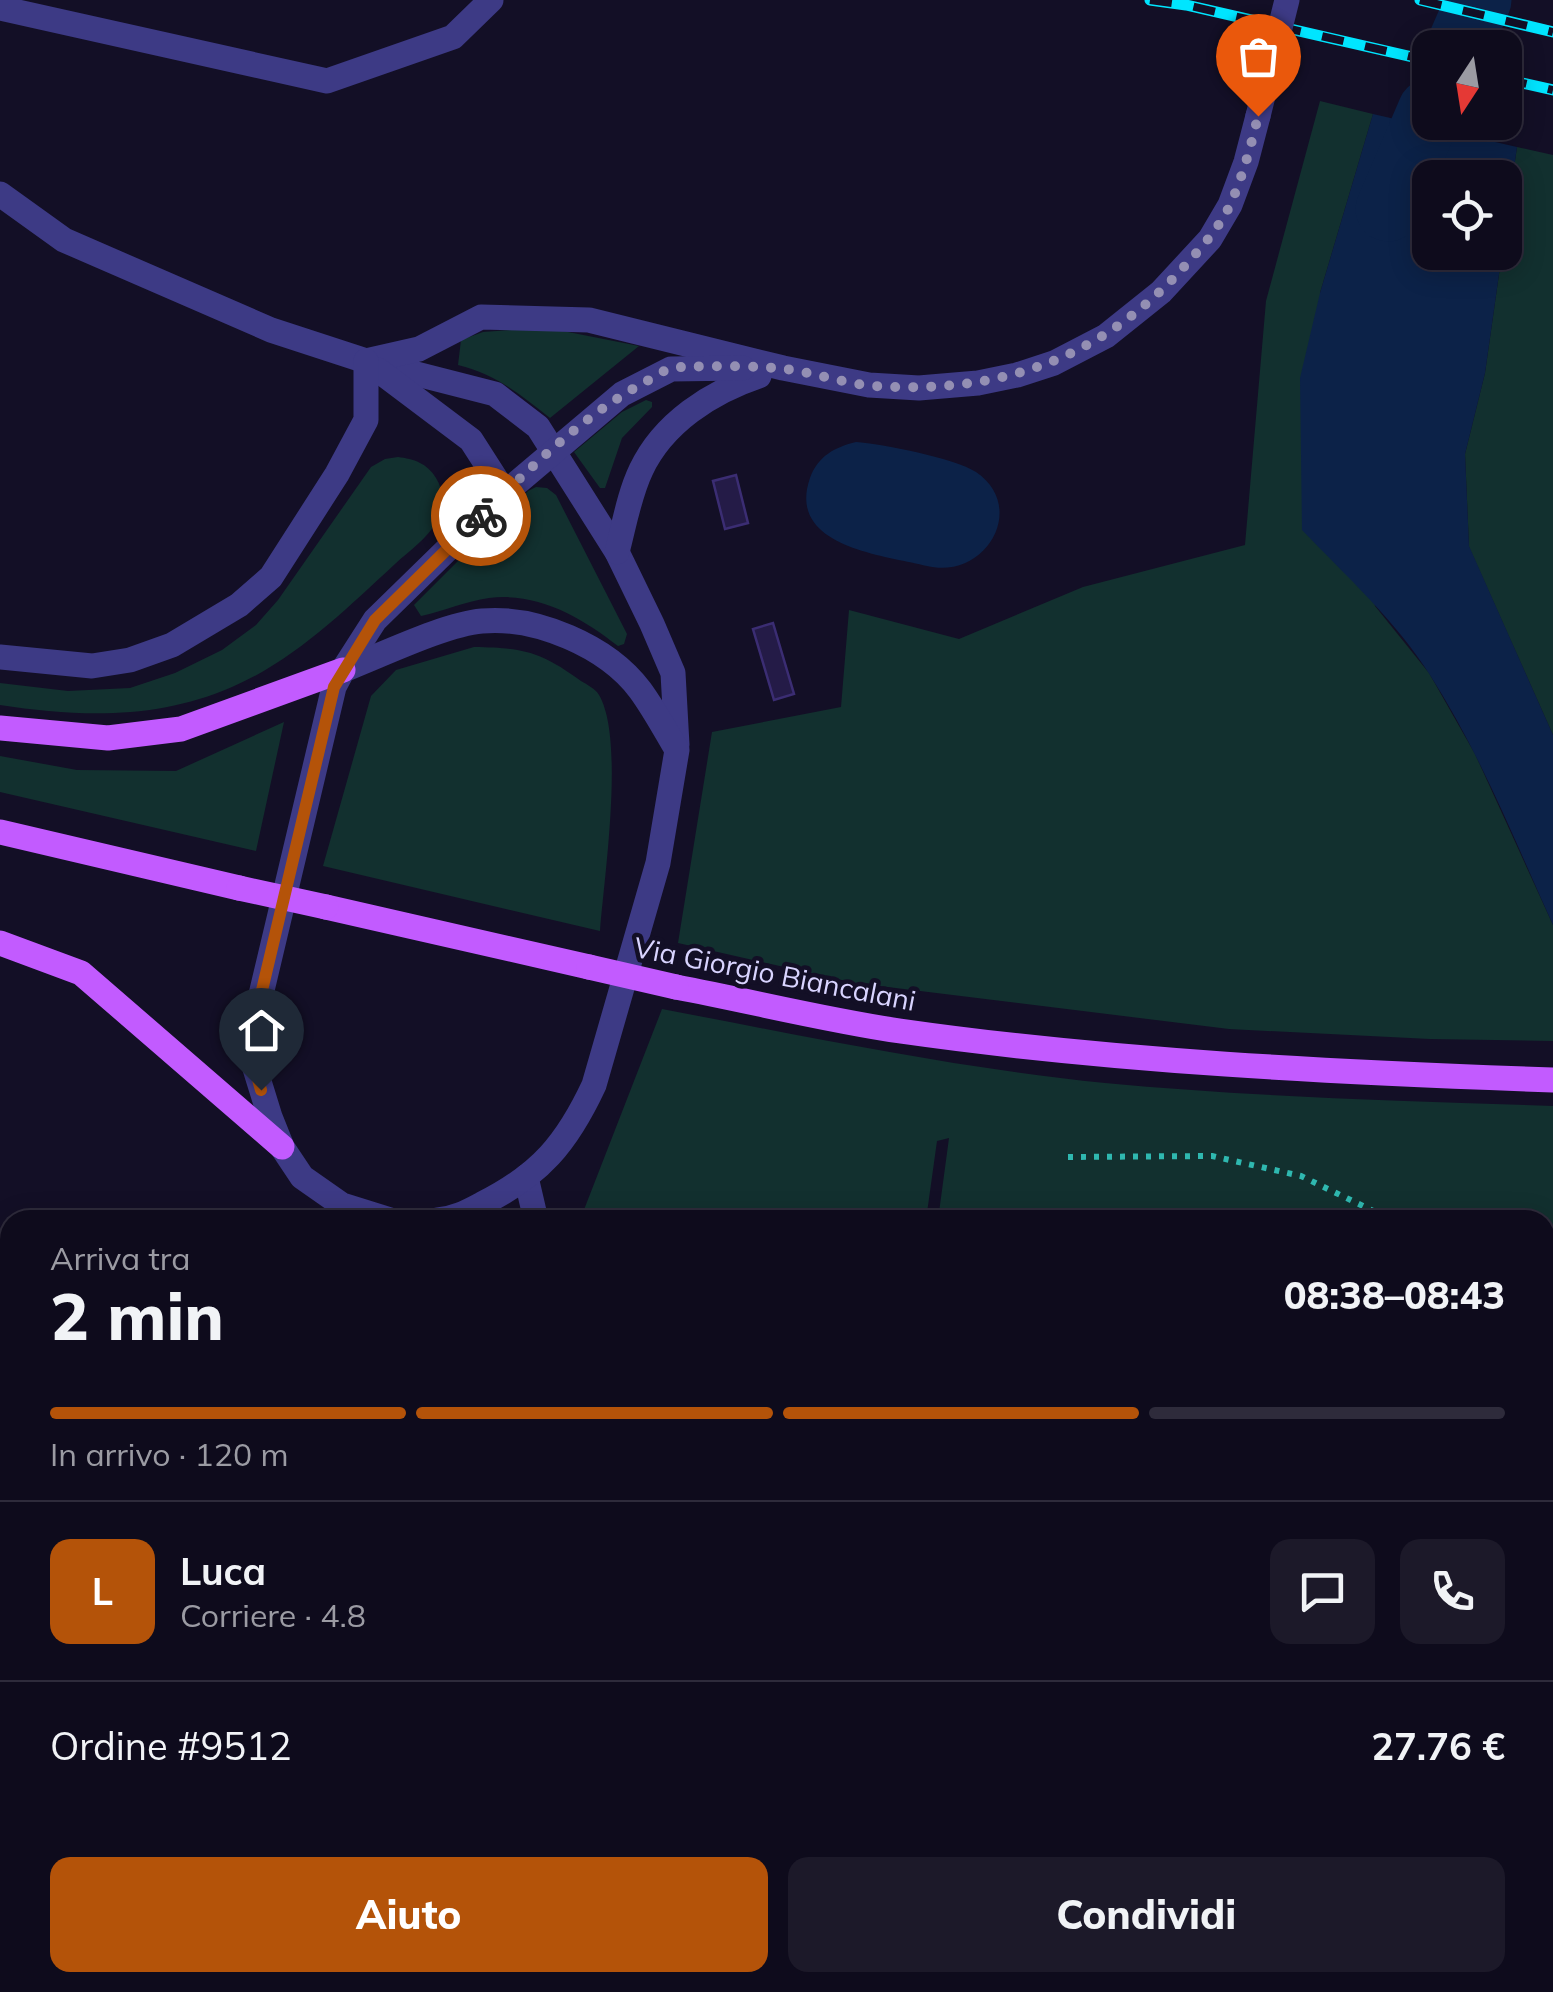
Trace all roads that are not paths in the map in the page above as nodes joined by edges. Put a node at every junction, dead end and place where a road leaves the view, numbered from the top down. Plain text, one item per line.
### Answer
1 (491, 0) edge
2 (1287, 0) edge
3 (0, 8) edge
4 (0, 194) edge
5 (366, 361) junction
6 (783, 368) junction
7 (552, 450) junction
8 (504, 493) junction
9 (617, 552) junction
10 (0, 657) edge
11 (343, 670) junction
12 (0, 728) edge
13 (677, 750) junction
14 (0, 832) edge
15 (0, 943) edge
16 (1553, 1080) edge
17 (282, 1148) junction
18 (526, 1177) junction
19 (360, 1210) edge
20 (471, 1210) edge
21 (534, 1210) edge

1 - 3 street
2 - 6 street, bridge
4 - 5 street
5 - 6 street
5 - 7 street
5 - 8 street
5 - 10 street
6 - 7 street
6 - 9 street
7 - 8 street
7 - 9 street
8 - 11 street
9 - 13 street
11 - 12 main road
11 - 13 street
11 - 17 street
13 - 18 street
14 - 16 main road, Via Giorgio Biancalani, bridge
15 - 17 main road
17 - 19 street
18 - 20 street
18 - 21 street

